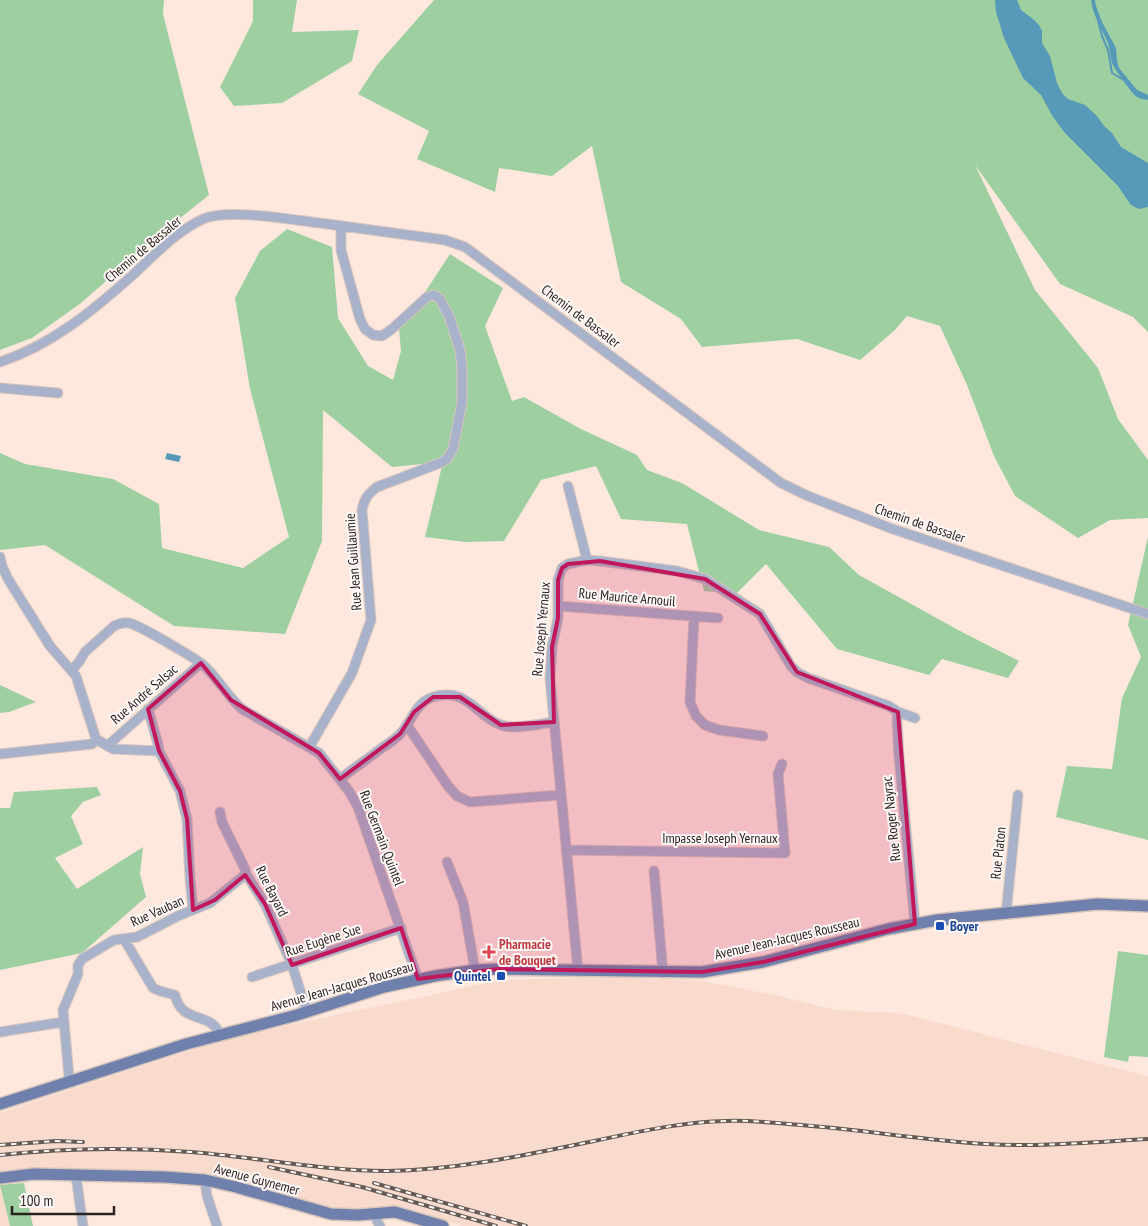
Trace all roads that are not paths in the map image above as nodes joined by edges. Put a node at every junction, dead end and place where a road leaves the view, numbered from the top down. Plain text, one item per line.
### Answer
1 (341, 226) junction
2 (0, 362) edge
3 (0, 388) edge
4 (58, 394) dead end
5 (568, 486) dead end
6 (0, 557) edge
7 (587, 560) junction
8 (558, 606) junction
9 (1148, 614) edge
10 (694, 616) junction
11 (718, 618) dead end
12 (201, 663) junction
13 (72, 670) junction
14 (148, 709) junction
15 (898, 712) junction
16 (915, 718) dead end
17 (554, 722) junction
18 (407, 725) junction
19 (763, 736) dead end
20 (96, 739) junction
21 (106, 746) junction
22 (310, 746) junction
23 (158, 751) junction
24 (0, 754) edge
25 (782, 764) dead end
26 (340, 779) junction
27 (561, 795) junction
28 (1018, 795) dead end
29 (220, 812) dead end
30 (566, 850) junction
31 (447, 862) dead end
32 (654, 871) dead end
33 (246, 874) junction
34 (1148, 906) edge
35 (193, 910) junction
36 (1006, 914) junction
37 (915, 924) junction
38 (401, 928) junction
39 (124, 939) junction
40 (292, 965) junction
41 (475, 970) junction
42 (578, 971) junction
43 (663, 973) junction
44 (252, 977) dead end
45 (418, 979) junction
46 (307, 1012) junction
47 (63, 1022) junction
48 (0, 1032) edge
49 (220, 1034) junction
50 (72, 1082) junction
51 (0, 1104) edge
52 (76, 1176) junction
53 (0, 1178) edge
54 (205, 1180) junction
55 (376, 1213) junction
56 (83, 1226) edge
57 (217, 1226) edge
58 (380, 1226) edge
59 (443, 1226) edge

1 - 2 street, Chemin de Bassaler
1 - 9 street, Chemin de Bassaler
1 - 22 street, Rue Jean Guillaumie
3 - 4 street
5 - 7 street
6 - 13 street
7 - 8 street, Rue Joseph Yernaux
7 - 15 street, Rue Joseph Yernaux
8 - 10 street, Rue Maurice Arnouil
8 - 17 street, Rue Joseph Yernaux
10 - 11 street, Rue Maurice Arnouil
10 - 19 street, Rue Maurice Arnouil
12 - 13 street, Rue Germain Quintel
12 - 14 street, Rue André Salsac
12 - 22 street, Rue Germain Quintel
13 - 20 street
14 - 21 street, Rue André Salsac
14 - 23 street
15 - 16 street
15 - 37 street, Rue Roger Nayrac
17 - 18 street
17 - 27 street, Rue Joseph Yernaux
18 - 26 street
18 - 27 street
20 - 21 street
20 - 24 street
21 - 23 street
22 - 26 street, Rue Germain Quintel
23 - 35 street
25 - 30 street, Impasse Joseph Yernaux
26 - 38 street, Rue Germain Quintel
27 - 30 street, Rue Joseph Yernaux
28 - 36 street, Rue Platon
29 - 33 street, Rue Bayard
30 - 42 street, Rue Joseph Yernaux
31 - 41 street
32 - 43 street
33 - 35 street, Rue Vauban
33 - 40 street, Rue Bayard
34 - 36 main road, Avenue Jean-Jacques Rousseau
35 - 39 street, Rue Vauban
36 - 37 main road, Avenue Jean-Jacques Rousseau
37 - 43 main road, Avenue Jean-Jacques Rousseau
38 - 40 street, Rue Eugène Sue
38 - 45 street, Rue Germain Quintel
39 - 47 street, Rue Vauban
39 - 49 street
40 - 44 street, Rue Eugène Sue
40 - 46 street, Rue Bayard
41 - 42 main road, Avenue Jean-Jacques Rousseau
41 - 45 main road, Avenue Jean-Jacques Rousseau
42 - 43 main road, Avenue Jean-Jacques Rousseau
45 - 46 main road, Avenue Jean-Jacques Rousseau
46 - 49 main road, Avenue Jean-Jacques Rousseau
47 - 48 street
47 - 50 street, Rue Vauban
49 - 50 main road, Avenue Jean-Jacques Rousseau
50 - 51 main road, Avenue Jean-Jacques Rousseau
52 - 53 main road, Avenue Guynemer
52 - 54 main road, Avenue Guynemer
52 - 56 street
54 - 55 main road, Avenue Guynemer
54 - 57 street
55 - 58 street
55 - 59 main road, Avenue Guynemer

